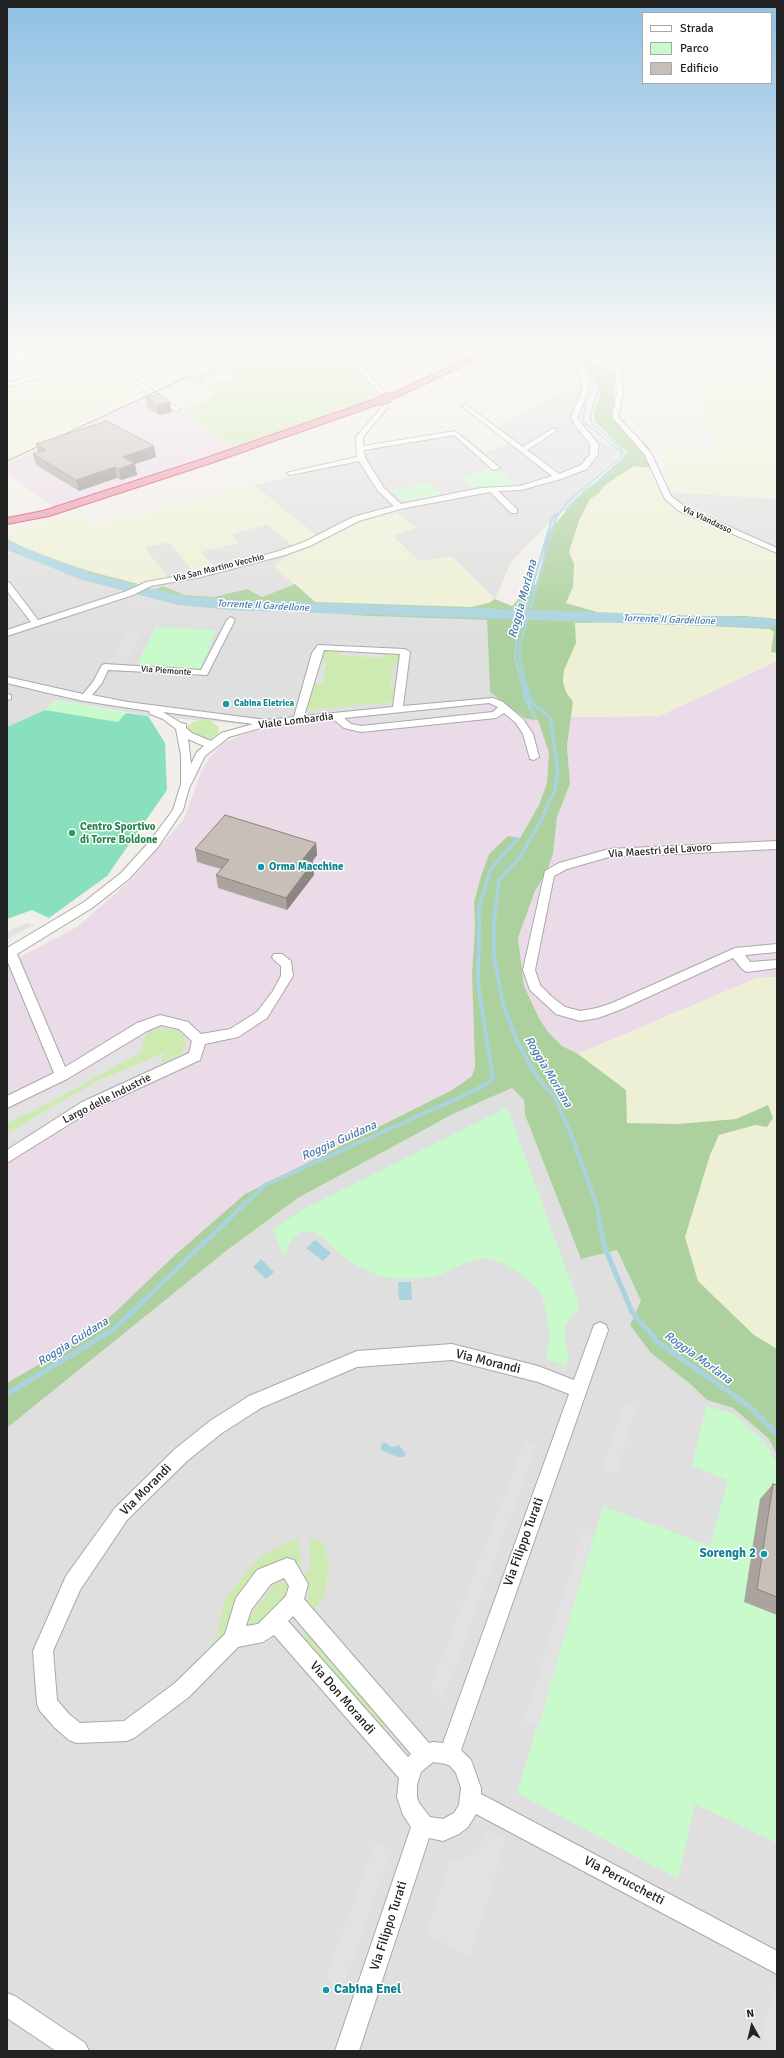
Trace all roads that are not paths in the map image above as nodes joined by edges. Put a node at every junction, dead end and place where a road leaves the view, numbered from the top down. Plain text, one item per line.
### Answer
1 (255, 444) edge
2 (360, 444) edge
3 (388, 444) edge
4 (469, 444) edge
5 (516, 444) edge
6 (533, 444) edge
7 (594, 444) edge
8 (640, 444) edge
9 (360, 449) junction
10 (524, 450) junction
11 (361, 458) junction
12 (207, 461) junction
13 (496, 468) dead end
14 (290, 473) dead end
15 (558, 477) junction
16 (491, 490) junction
17 (398, 507) junction
18 (514, 511) dead end
19 (7, 521) edge
20 (7, 531) edge
21 (777, 551) edge
22 (7, 585) edge
23 (231, 620) dead end
24 (36, 623) junction
25 (7, 633) edge
26 (7, 680) edge
27 (84, 698) junction
28 (140, 706) junction
29 (503, 707) junction
30 (398, 709) junction
31 (208, 716) junction
32 (336, 716) junction
33 (298, 720) junction
34 (270, 722) junction
35 (181, 728) junction
36 (225, 735) junction
37 (210, 746) junction
38 (534, 757) dead end
39 (184, 788) junction
40 (777, 845) edge
41 (777, 948) edge
42 (734, 952) junction
43 (8, 954) edge
44 (278, 957) dead end
45 (777, 964) edge
46 (199, 1040) junction
47 (62, 1075) junction
48 (7, 1102) edge
49 (7, 1156) edge
50 (600, 1330) dead end
51 (579, 1390) junction
52 (294, 1602) junction
53 (275, 1621) junction
54 (233, 1639) junction
55 (449, 1754) junction
56 (425, 1755) junction
57 (409, 1774) junction
58 (471, 1800) junction
59 (423, 1824) junction
60 (777, 1963) edge
61 (7, 2004) edge
62 (77, 2051) edge
63 (347, 2051) edge

1 - 12 highway
2 - 9 street
3 - 9 street
4 - 13 street
5 - 10 street
6 - 10 street
7 - 15 street, Via San Martino Vecchio
8 - 21 street, Via Viandasso
9 - 11 street
10 - 15 street
11 - 14 street
11 - 17 street
12 - 19 highway
12 - 20 highway
15 - 16 street, Via San Martino Vecchio
16 - 17 street, Via San Martino Vecchio
16 - 18 street
17 - 24 street, Via San Martino Vecchio
22 - 24 street
23 - 27 street, Via Piemonte
24 - 25 street, Via San Martino Vecchio
26 - 27 street
27 - 28 street
28 - 31 street
28 - 35 street
29 - 30 street, Viale Lombardia
29 - 32 street
29 - 38 street, Viale Lombardia
30 - 32 street, Viale Lombardia
30 - 33 street
31 - 34 street
31 - 35 street
31 - 36 street
32 - 33 street, Viale Lombardia
33 - 34 street, Viale Lombardia
34 - 36 street, Viale Lombardia
35 - 37 street
35 - 39 street
36 - 37 street, Viale Lombardia
37 - 39 street, Viale Lombardia
39 - 43 street, Viale Lombardia
40 - 42 street, Via Maestri del Lavoro
41 - 42 street, Via Maestri del Lavoro
42 - 45 street
43 - 47 street
44 - 46 street
46 - 47 street
46 - 49 street, Largo delle Industrie
47 - 48 street
50 - 51 street, Via Filippo Turati
51 - 54 street, Via Morandi
51 - 55 street, Via Filippo Turati
52 - 53 street
52 - 54 street
52 - 56 street
53 - 54 street
53 - 57 street, Via Don Morandi
55 - 56 street
55 - 58 street
56 - 57 street
57 - 59 street
58 - 59 street
58 - 60 street, Via Perrucchetti
59 - 63 street, Via Filippo Turati
61 - 62 street

